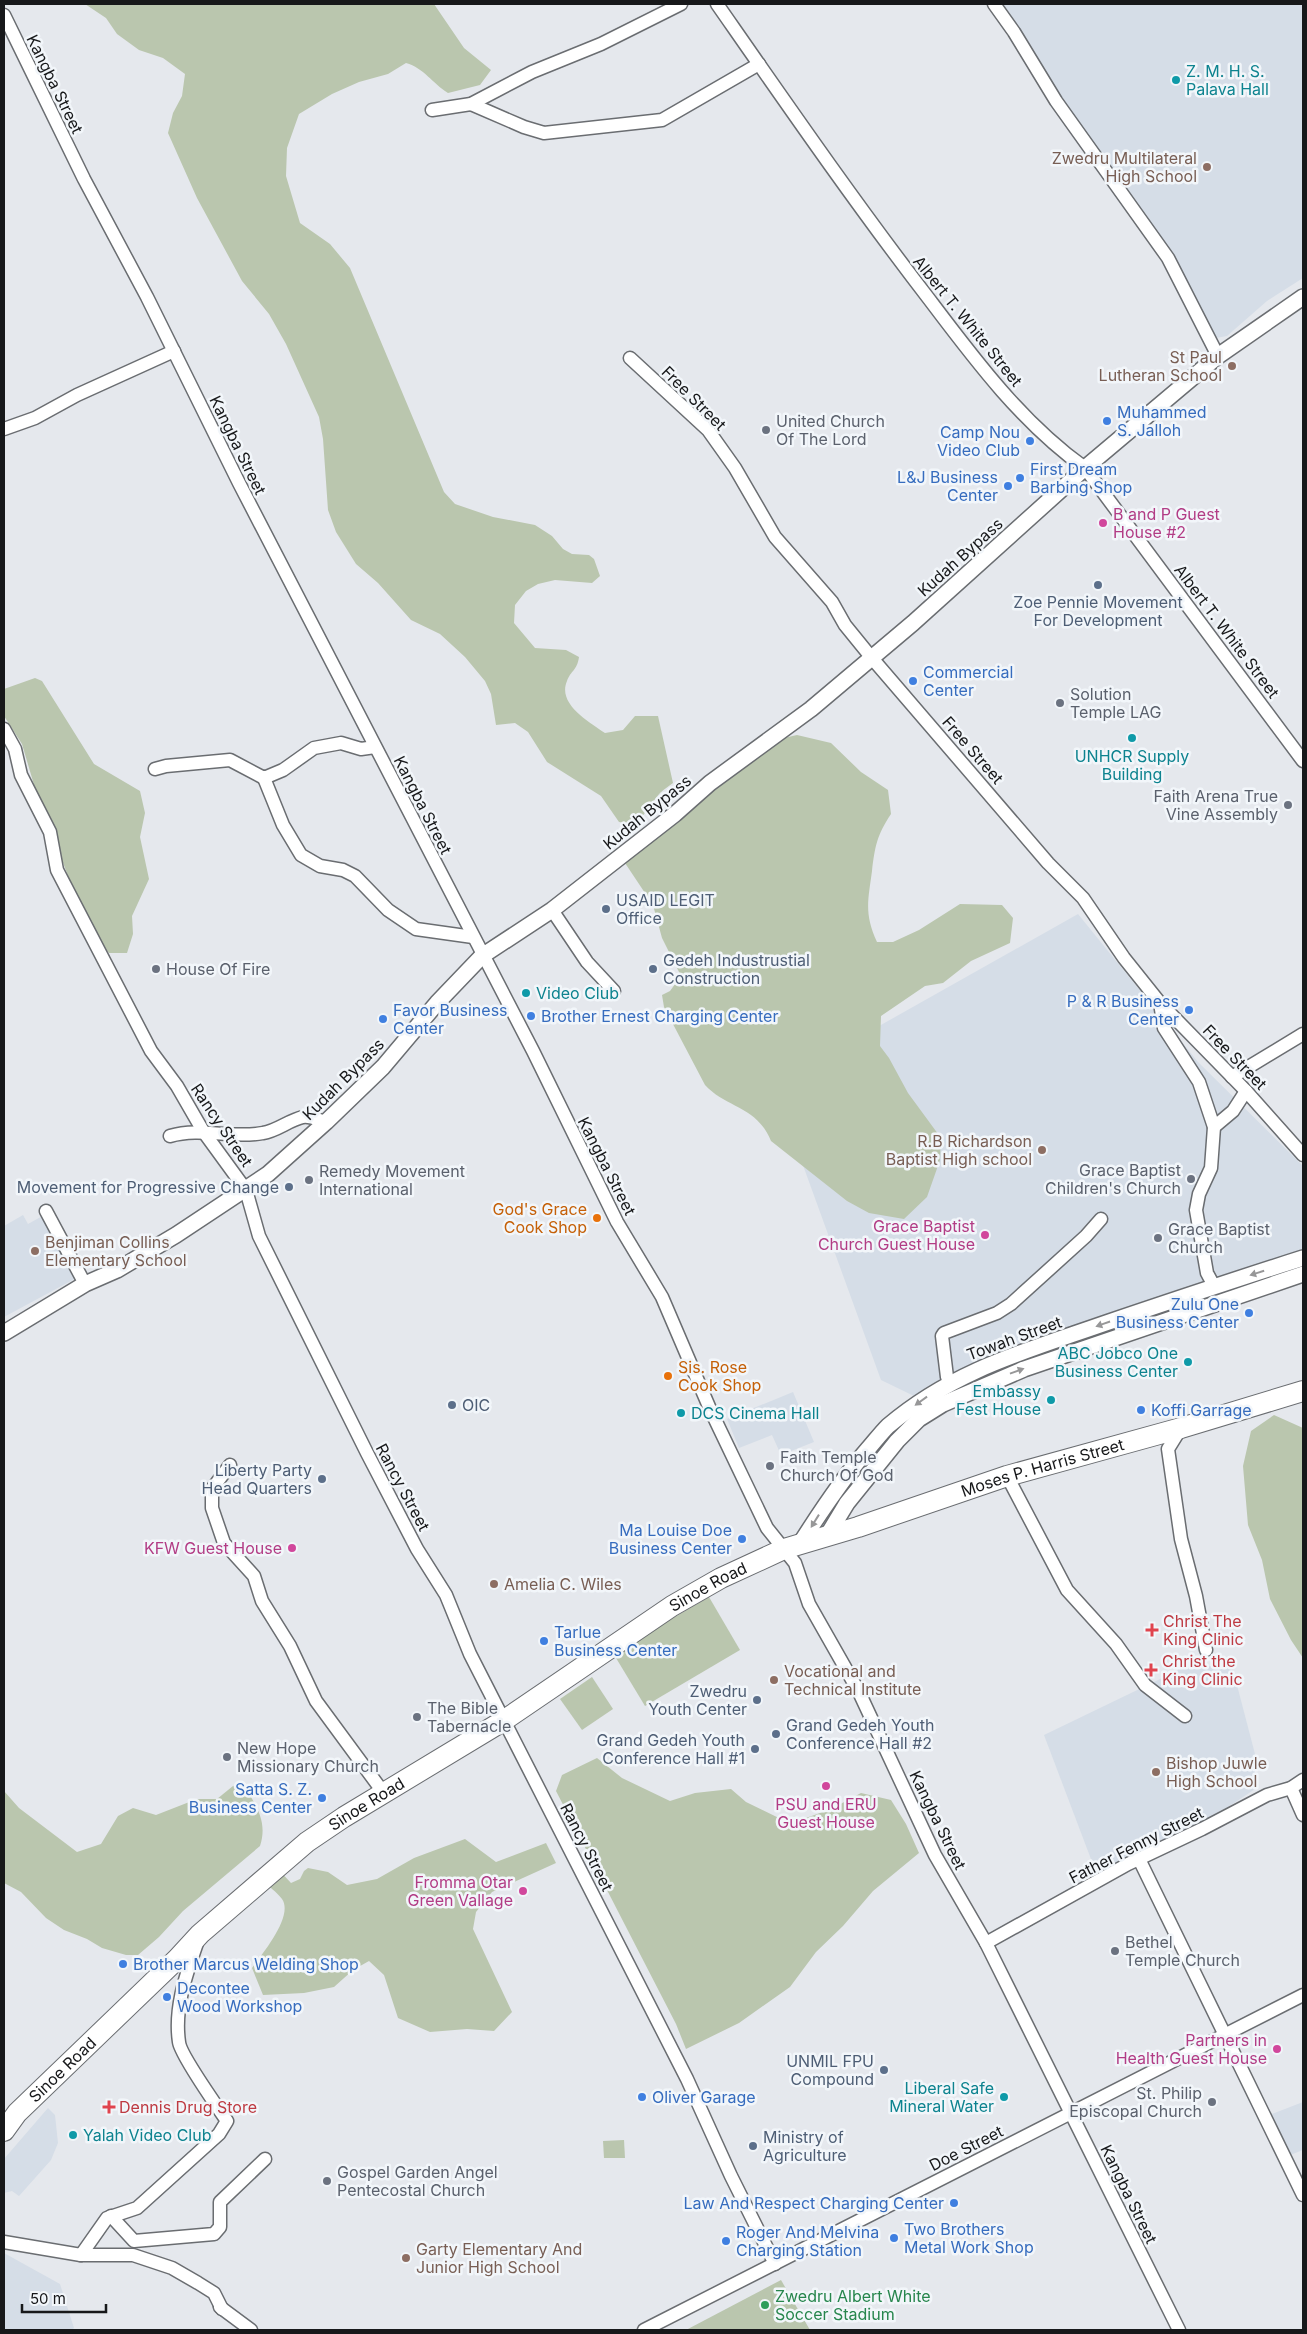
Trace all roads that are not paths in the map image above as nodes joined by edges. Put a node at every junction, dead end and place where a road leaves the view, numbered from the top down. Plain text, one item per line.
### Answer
1 (681, 4) edge
2 (717, 4) edge
3 (994, 4) edge
4 (4, 15) edge
5 (759, 64) junction
6 (471, 104) junction
7 (432, 110) dead end
8 (1303, 297) edge
9 (174, 351) junction
10 (1218, 356) junction
11 (630, 358) dead end
12 (4, 429) edge
13 (1085, 468) junction
14 (871, 657) junction
15 (4, 729) edge
16 (375, 747) junction
17 (1303, 761) edge
18 (155, 769) dead end
19 (264, 778) junction
20 (552, 910) junction
21 (473, 937) junction
22 (482, 956) junction
23 (614, 991) dead end
24 (1160, 1003) junction
25 (1303, 1034) edge
26 (1232, 1077) junction
27 (1246, 1091) junction
28 (326, 1122) junction
29 (1214, 1127) junction
30 (203, 1131) junction
31 (170, 1136) dead end
32 (1303, 1155) edge
33 (246, 1190) junction
34 (46, 1211) dead end
35 (1101, 1219) dead end
36 (1303, 1258) edge
37 (1303, 1274) edge
38 (85, 1284) junction
39 (1214, 1286) junction
40 (4, 1333) edge
41 (947, 1377) dead end
42 (1303, 1391) edge
43 (1181, 1428) junction
44 (230, 1465) dead end
45 (1007, 1476) junction
46 (827, 1536) junction
47 (792, 1547) junction
48 (1206, 1650) dead end
49 (1185, 1716) dead end
50 (503, 1721) junction
51 (1303, 1780) edge
52 (1291, 1788) junction
53 (383, 1792) junction
54 (1303, 1814) edge
55 (1139, 1859) junction
56 (200, 1934) junction
57 (986, 1943) junction
58 (1303, 1995) edge
59 (1223, 2035) junction
60 (1070, 2113) junction
61 (4, 2131) edge
62 (265, 2159) dead end
63 (1303, 2195) edge
64 (110, 2216) junction
65 (4, 2242) edge
66 (81, 2255) junction
67 (776, 2264) junction
68 (251, 2330) edge
69 (644, 2330) edge
70 (1179, 2330) edge

1 - 6 street
2 - 5 street, Albert T. White Street
3 - 10 street
4 - 9 street, Kangba Street
5 - 6 street
5 - 13 street, Albert T. White Street
6 - 7 street
8 - 10 street, Kudah Bypass
9 - 12 street
9 - 16 street, Kangba Street
10 - 13 street, Kudah Bypass
11 - 14 street, Free Street
13 - 14 street, Kudah Bypass
13 - 17 street, Albert T. White Street
14 - 20 street, Kudah Bypass
14 - 24 street, Free Street
15 - 30 street, Rancy Street
16 - 19 street
16 - 21 street, Kangba Street
18 - 19 street
19 - 21 street
20 - 22 street, Kudah Bypass
20 - 23 street
21 - 22 street, Kangba Street
22 - 28 street, Kudah Bypass
22 - 47 street, Kangba Street
24 - 26 street, Free Street
24 - 29 street
25 - 26 street
26 - 27 street, Free Street
27 - 29 street
27 - 32 street, Free Street
28 - 30 street
28 - 33 street, Kudah Bypass
29 - 39 street
30 - 31 street
30 - 33 street, Rancy Street
33 - 38 street, Kudah Bypass
33 - 50 street, Rancy Street
34 - 38 street
35 - 41 street
36 -> 39 street, Towah Street
46 -> 37 street, Towah Street
38 - 40 street, Kudah Bypass
39 -> 47 street, Towah Street
42 - 43 highway, Moses P. Harris Street
43 - 45 highway, Moses P. Harris Street
43 - 48 street
44 - 53 street
45 - 46 highway, Moses P. Harris Street
45 - 49 street
46 - 47 highway, Moses P. Harris Street
47 - 50 highway, Sinoe Road
47 - 57 street, Kangba Street
50 - 53 highway, Sinoe Road
50 - 67 street, Rancy Street
51 - 52 street, Father Fenny Street
52 - 54 street
52 - 55 street, Father Fenny Street
53 - 56 highway, Sinoe Road
55 - 57 street, Father Fenny Street
55 - 59 street
56 - 61 highway, Sinoe Road
56 - 64 street
57 - 60 street, Kangba Street
58 - 59 street, Doe Street
59 - 60 street, Doe Street
59 - 63 street
60 - 67 street, Doe Street
60 - 70 street, Kangba Street
62 - 64 street
64 - 66 street
65 - 66 street
66 - 68 street
67 - 69 street, Doe Street

